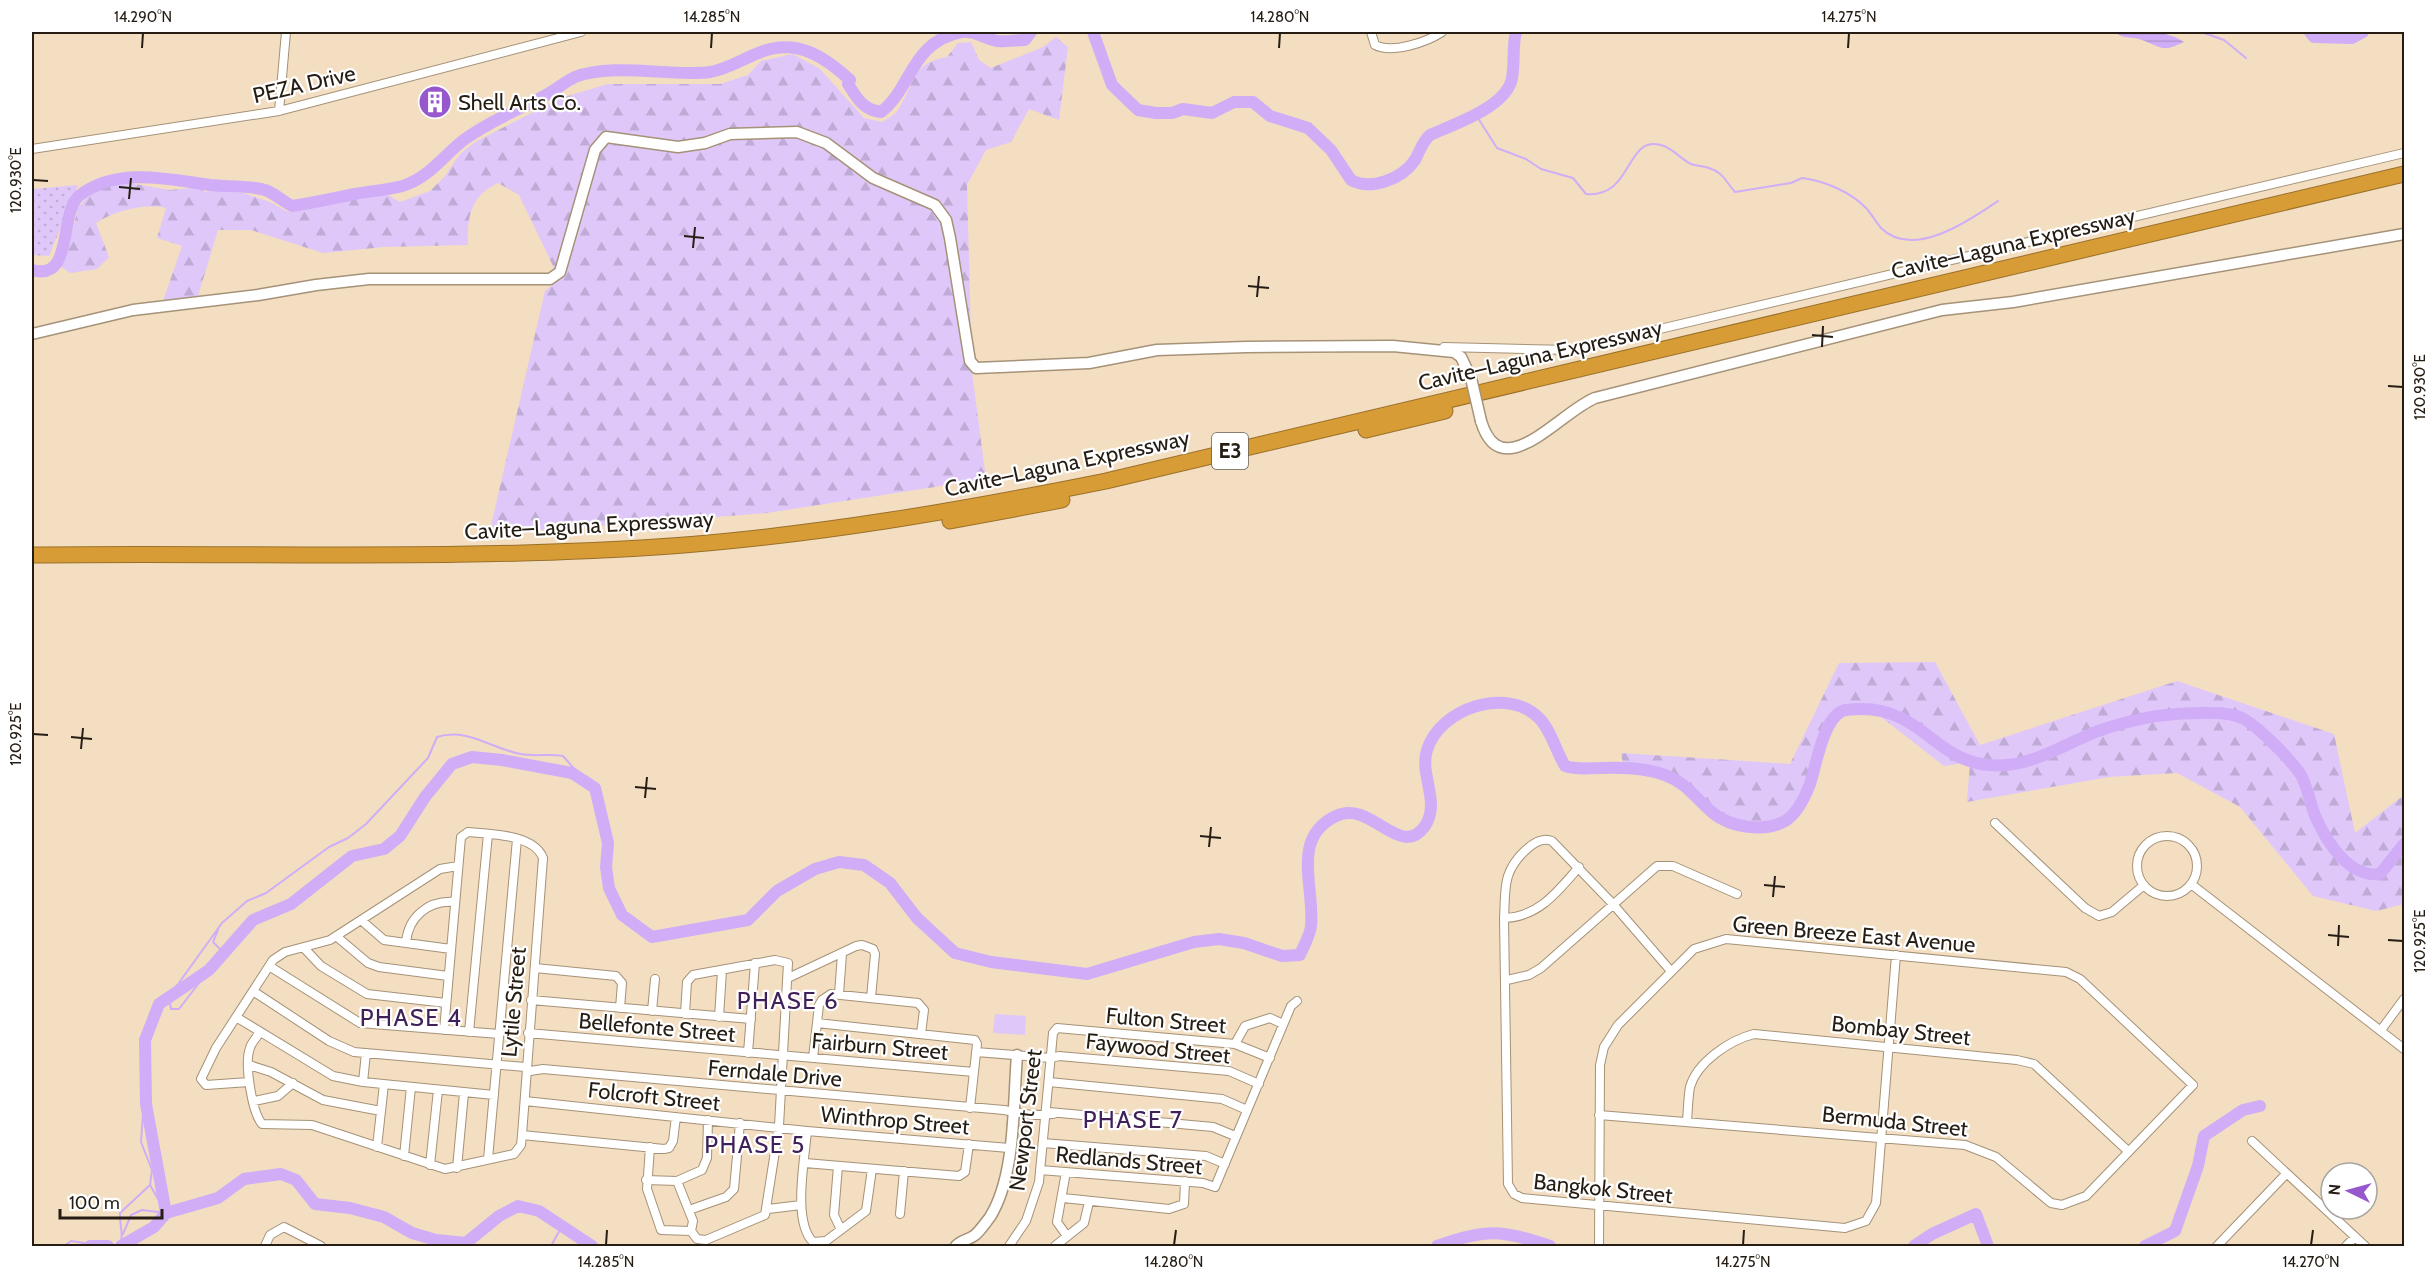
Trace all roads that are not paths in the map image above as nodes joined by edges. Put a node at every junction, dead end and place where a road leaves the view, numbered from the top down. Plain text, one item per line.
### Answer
1 (286, 32) edge
2 (581, 32) edge
3 (1371, 32) edge
4 (1442, 32) edge
5 (279, 111) junction
6 (32, 149) edge
7 (2404, 153) edge
8 (2404, 174) edge
9 (2404, 184) edge
10 (2404, 234) edge
11 (32, 334) edge
12 (1419, 347) junction
13 (32, 555) edge
14 (32, 565) edge
15 (1995, 823) dead end
16 (488, 834) junction
17 (517, 839) junction
18 (458, 866) junction
19 (1580, 867) junction
20 (2191, 884) junction
21 (2144, 885) junction
22 (1737, 894) dead end
23 (455, 902) junction
24 (1612, 903) junction
25 (1504, 918) junction
26 (361, 920) junction
27 (336, 936) junction
28 (406, 943) junction
29 (304, 948) junction
30 (451, 949) junction
31 (842, 954) junction
32 (1896, 955) junction
33 (755, 963) junction
34 (269, 966) junction
35 (535, 968) junction
36 (1670, 970) junction
37 (722, 972) junction
38 (448, 976) junction
39 (788, 978) junction
40 (655, 979) dead end
41 (1507, 980) junction
42 (253, 990) junction
43 (835, 994) junction
44 (871, 998) junction
45 (2404, 999) edge
46 (531, 1000) junction
47 (1297, 1001) dead end
48 (446, 1003) junction
49 (620, 1008) junction
50 (652, 1011) junction
51 (685, 1014) junction
52 (236, 1017) junction
53 (719, 1017) junction
54 (751, 1019) junction
55 (817, 1023) junction
56 (1283, 1024) junction
57 (1057, 1028) joint
58 (444, 1030) junction
59 (2380, 1030) junction
60 (260, 1032) junction
61 (470, 1032) junction
62 (528, 1033) junction
63 (921, 1034) junction
64 (499, 1035) junction
65 (1235, 1044) junction
66 (1890, 1046) junction
67 (2404, 1049) edge
68 (976, 1052) junction
69 (366, 1053) junction
70 (748, 1053) junction
71 (782, 1054) junction
72 (1017, 1055) junction
73 (813, 1058) junction
74 (1052, 1058) junction
75 (1270, 1058) junction
76 (249, 1065) junction
77 (496, 1065) junction
78 (525, 1067) junction
79 (974, 1072) junction
80 (249, 1082) junction
81 (363, 1082) junction
82 (1049, 1082) junction
83 (293, 1083) junction
84 (384, 1084) junction
85 (1258, 1084) junction
86 (2193, 1085) joint
87 (411, 1087) junction
88 (438, 1090) junction
89 (777, 1091) junction
90 (464, 1093) junction
91 (494, 1095) junction
92 (254, 1101) junction
93 (525, 1101) junction
94 (970, 1108) junction
95 (1010, 1110) junction
96 (1247, 1110) junction
97 (381, 1111) junction
98 (1048, 1113) junction
99 (1599, 1114) junction
100 (676, 1117) junction
101 (708, 1120) junction
102 (1688, 1121) junction
103 (741, 1122) junction
104 (776, 1128) junction
105 (807, 1131) junction
106 (522, 1135) junction
107 (1235, 1136) junction
108 (1882, 1137) junction
109 (2252, 1141) dead end
110 (1043, 1143) junction
111 (969, 1144) junction
112 (377, 1147) junction
113 (650, 1147) junction
114 (1009, 1148) junction
115 (2128, 1151) junction
116 (404, 1156) junction
117 (489, 1159) junction
118 (805, 1163) junction
119 (1225, 1164) junction
120 (430, 1165) junction
121 (838, 1166) junction
122 (458, 1168) junction
123 (872, 1169) junction
124 (1040, 1170) junction
125 (904, 1171) junction
126 (1066, 1172) junction
127 (2286, 1174) junction
128 (646, 1180) junction
129 (677, 1181) junction
130 (1185, 1182) junction
131 (1063, 1198) junction
132 (1089, 1202) junction
133 (801, 1205) junction
134 (1599, 1206) junction
135 (768, 1209) junction
136 (689, 1210) junction
137 (900, 1214) dead end
138 (841, 1230) junction
139 (691, 1231) junction
140 (1067, 1236) junction
141 (2355, 1237) junction
142 (972, 1241) edge
143 (265, 1246) edge
144 (321, 1246) edge
145 (956, 1246) edge
146 (1010, 1246) edge
147 (1055, 1246) edge
148 (1599, 1246) edge
149 (2217, 1246) edge
150 (2346, 1246) edge
151 (2365, 1246) edge

1 - 5 street
2 - 5 street, PEZA Drive
3 - 4 street
5 - 6 street, PEZA Drive
7 - 12 street
8 - 13 highway, Cavite–Laguna Expressway / E3
9 - 14 highway, Cavite–Laguna Expressway / E3
10 - 12 street, bridge
11 - 12 street
15 - 21 street
16 - 17 street
16 - 18 street
16 - 61 street
17 - 35 street, Lytile Street
17 - 64 street
18 - 23 street
18 - 26 street
19 - 24 street, Bangkok Street
19 - 25 street
19 - 25 street, Bangkok Street
20 - 21 street
20 - 21 street
20 - 59 street
22 - 24 street
23 - 28 street
23 - 30 street
24 - 36 street, Bangkok Street
24 - 41 street
25 - 41 street, Bangkok Street
26 - 27 street
26 - 28 street
27 - 29 street
27 - 38 street
28 - 30 street
29 - 34 street
29 - 48 street
30 - 38 street
31 - 39 street
31 - 43 street
31 - 44 street
32 - 36 street, Green Breeze East Avenue
32 - 66 street, Bangkok Street
32 - 86 street, Green Breeze East Avenue
33 - 37 street
33 - 39 street
33 - 54 street
34 - 42 street
34 - 58 street
35 - 46 street, Lytile Street
35 - 49 street
36 - 99 street, Green Breeze East Avenue
37 - 51 street
37 - 53 street
38 - 48 street
39 - 71 street
40 - 50 street
41 - 134 street, Bangkok Street
42 - 52 street
42 - 69 street, Ferndale Drive
43 - 44 street
43 - 55 street
44 - 63 street
45 - 59 street
46 - 49 street
46 - 62 street, Lytile Street
47 - 56 street
48 - 58 street
49 - 50 street
50 - 51 street
51 - 53 street
52 - 60 street
52 - 80 street
53 - 54 street
54 - 70 street
55 - 63 street
55 - 73 street
56 - 65 street
56 - 75 street
57 - 65 street, Fulton Street
57 - 74 street, Newport Street
58 - 61 street
59 - 67 street
60 - 76 street
60 - 81 street
61 - 64 street
62 - 70 street, Bellefonte Street
62 - 78 street, Lytile Street
63 - 68 street
64 - 77 street
65 - 75 street, Fulton Street
66 - 102 street, Bombay Street
66 - 108 street, Bangkok Street
66 - 115 street, Bombay Street
68 - 72 street, Faywood Street
68 - 79 street
69 - 77 street, Ferndale Drive
69 - 81 street
70 - 71 street, Bellefonte Street
71 - 73 street, Fairburn Street
71 - 89 street
72 - 74 street, Faywood Street
72 - 95 street
73 - 79 street, Fairburn Street
74 - 82 street, Newport Street
74 - 85 street, Faywood Street
75 - 85 street
76 - 80 street
76 - 83 street
77 - 78 street, Ferndale Drive
77 - 91 street
78 - 89 street, Ferndale Drive
78 - 93 street, Lytile Street
79 - 94 street
80 - 92 street
81 - 84 street
82 - 96 street
82 - 98 street, Newport Street
83 - 92 street
83 - 97 street
84 - 87 street
84 - 97 street
85 - 96 street
86 - 115 street, Bermuda Street
87 - 88 street
87 - 116 street
88 - 90 street
88 - 120 street
89 - 94 street, Ferndale Drive
89 - 104 street
90 - 91 street
90 - 122 street
91 - 117 street
92 - 112 street
93 - 100 street, Folcroft Street
93 - 106 street, Lytile Street
94 - 95 street, Ferndale Drive
95 - 98 street, Ferndale Drive
95 - 114 street
96 - 107 street
97 - 112 street
98 - 107 street, Ferndale Drive
98 - 110 street, Newport Street
99 - 102 street, Bermuda Street
99 - 134 street, Green Breeze East Avenue
100 - 101 street, Folcroft Street
100 - 113 street
101 - 103 street, Folcroft Street
101 - 129 street
102 - 108 street, Bermuda Street
103 - 104 street, Folcroft Street
103 - 136 street
104 - 105 street, Winthrop Street
104 - 135 street
105 - 111 street, Winthrop Street
105 - 118 street
106 - 113 street
106 - 117 street
107 - 119 street
108 - 115 street, Bermuda Street
108 - 134 street, Bangkok Street
109 - 127 street
110 - 119 street
110 - 124 street, Newport Street
111 - 114 street, Winthrop Street
111 - 125 street
112 - 116 street
113 - 128 street
114 - 142 street
116 - 120 street
117 - 122 street
118 - 121 street
118 - 133 street
119 - 130 street, Redlands Street
120 - 122 street
121 - 123 street
121 - 138 street
123 - 125 street
123 - 138 street
124 - 126 street, Redlands Street
124 - 146 street, Newport Street
125 - 137 street
126 - 130 street, Redlands Street
126 - 131 street
127 - 141 street
127 - 149 street
128 - 129 street
128 - 139 street
129 - 136 street
130 - 132 street
131 - 132 street
131 - 140 street
132 - 140 street
133 - 135 street
133 - 138 street
134 - 148 street, Green Breeze East Avenue
135 - 139 street
136 - 139 street
140 - 147 street
141 - 150 street
141 - 151 street
142 - 145 street
143 - 144 street

